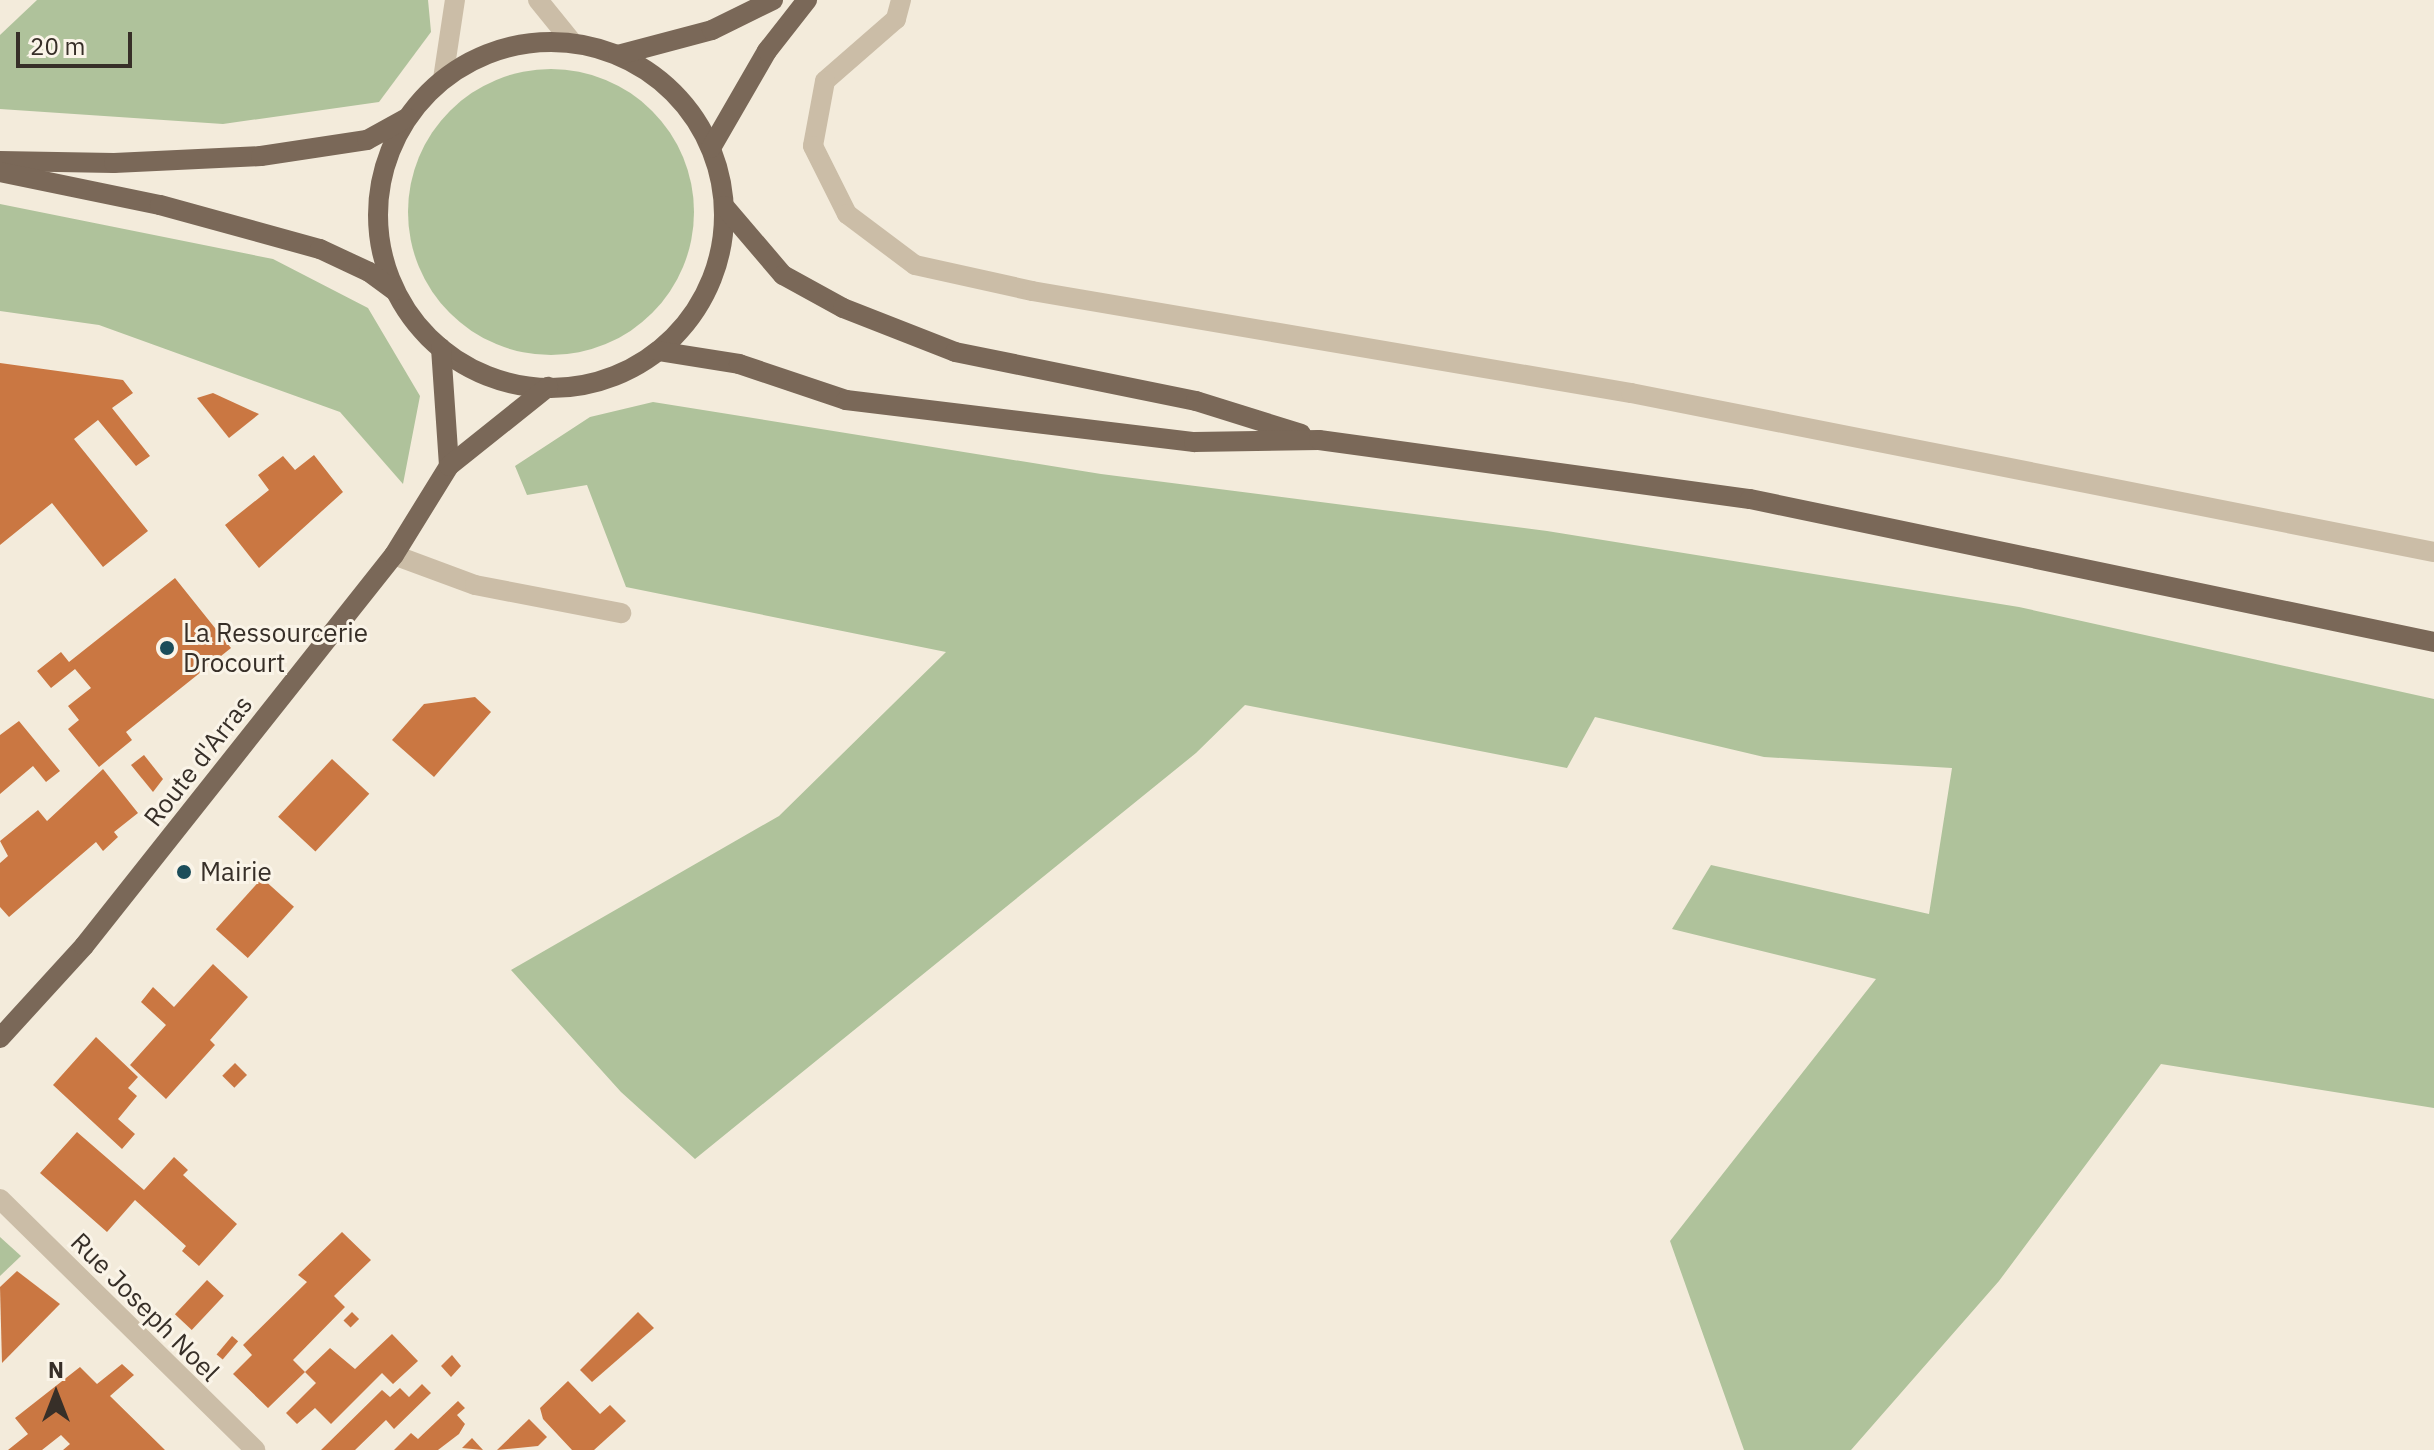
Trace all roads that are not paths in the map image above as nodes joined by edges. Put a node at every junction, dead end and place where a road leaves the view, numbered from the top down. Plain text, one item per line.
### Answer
1 (455, 0) edge
2 (538, 0) edge
3 (773, 0) edge
4 (807, 0) edge
5 (901, 0) edge
6 (573, 43) junction
7 (618, 55) junction
8 (443, 79) junction
9 (407, 118) junction
10 (711, 148) junction
11 (0, 161) edge
12 (0, 172) edge
13 (724, 206) junction
14 (395, 291) junction
15 (441, 348) junction
16 (658, 351) junction
17 (548, 387) junction
18 (1319, 440) junction
19 (449, 466) junction
20 (2434, 552) edge
21 (394, 555) junction
22 (621, 613) dead end
23 (2434, 642) edge
24 (0, 1038) edge
25 (0, 1199) edge
26 (255, 1450) edge

1 - 8 street
2 - 6 street
3 - 7 main road
4 - 10 main road
5 - 20 street
6 - 7 main road
6 - 8 main road
7 - 10 main road
8 - 9 main road
9 - 11 main road
9 - 14 main road
10 - 13 main road
12 - 14 main road
13 - 16 main road
13 - 18 main road
14 - 15 main road
15 - 17 main road
15 - 19 main road
16 - 17 main road
16 - 18 main road
17 - 19 main road, Route d'Arras
18 - 23 main road
19 - 21 main road, Route d'Arras
21 - 22 street
21 - 24 main road, Route d'Arras
25 - 26 street, Rue Joseph Noel

